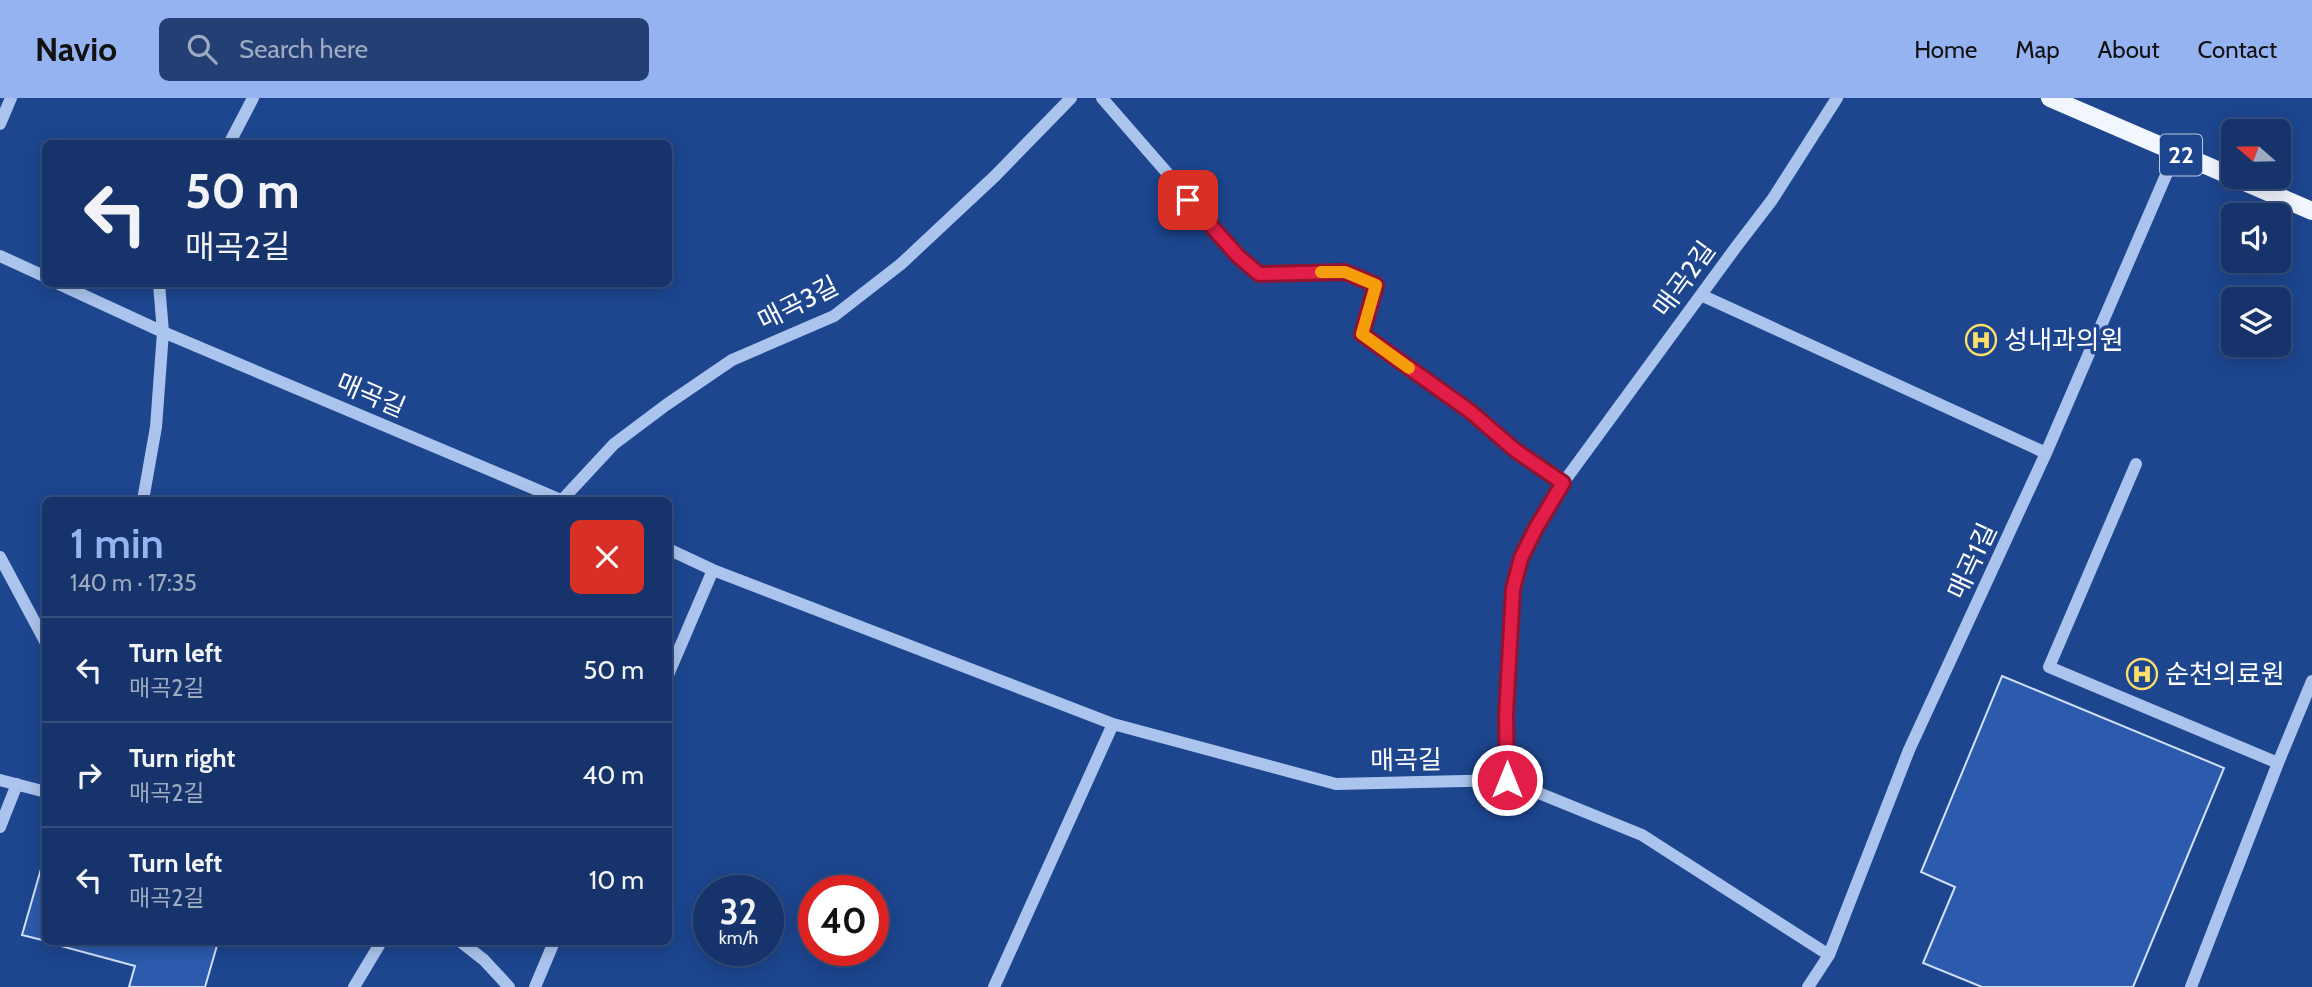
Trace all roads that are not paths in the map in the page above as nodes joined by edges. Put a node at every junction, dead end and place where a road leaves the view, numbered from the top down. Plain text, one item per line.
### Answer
1 (11, 98) edge
2 (253, 98) edge
3 (1071, 98) edge
4 (1102, 98) edge
5 (1837, 98) edge
6 (2050, 98) edge
7 (0, 124) edge
8 (231, 140) edge
9 (2176, 152) junction
10 (2312, 211) edge
11 (0, 256) edge
12 (42, 275) edge
13 (66, 287) edge
14 (159, 287) edge
15 (1701, 295) junction
16 (163, 332) junction
17 (2046, 453) junction
18 (2136, 464) dead end
19 (1563, 483) junction
20 (144, 497) edge
21 (555, 497) edge
22 (565, 497) edge
23 (672, 551) edge
24 (0, 557) edge
25 (713, 570) junction
26 (42, 636) edge
27 (672, 666) edge
28 (2312, 681) edge
29 (1114, 724) junction
30 (2278, 764) junction
31 (0, 780) edge
32 (1507, 780) junction
33 (17, 784) junction
34 (42, 791) edge
35 (0, 827) edge
36 (379, 945) edge
37 (465, 945) edge
38 (553, 945) edge
39 (1829, 955) junction
40 (354, 987) edge
41 (509, 987) edge
42 (535, 987) edge
43 (994, 987) edge
44 (1808, 987) edge
45 (2191, 987) edge

1 - 7 street
2 - 8 street
3 - 22 street, 매곡3길
4 - 19 street
5 - 15 street, 매곡2길
6 - 9 main road, 22
9 - 10 main road, 22
9 - 17 street, 매곡1길
11 - 12 street
13 - 16 street, 매곡길
14 - 16 street
15 - 17 street
15 - 19 street, 매곡2길
16 - 20 street
16 - 21 street, 매곡길
17 - 39 street, 매곡1길
18 - 30 street
19 - 32 street, 매곡2길
23 - 25 street, 매곡길
24 - 26 street
25 - 27 street
25 - 29 street, 매곡길
28 - 30 street
29 - 32 street, 매곡길
29 - 43 street
30 - 45 street
31 - 33 street
32 - 39 street, 매곡길
33 - 34 street
33 - 35 street
36 - 40 street
37 - 41 street
38 - 42 street
39 - 44 street, 매곡1길

